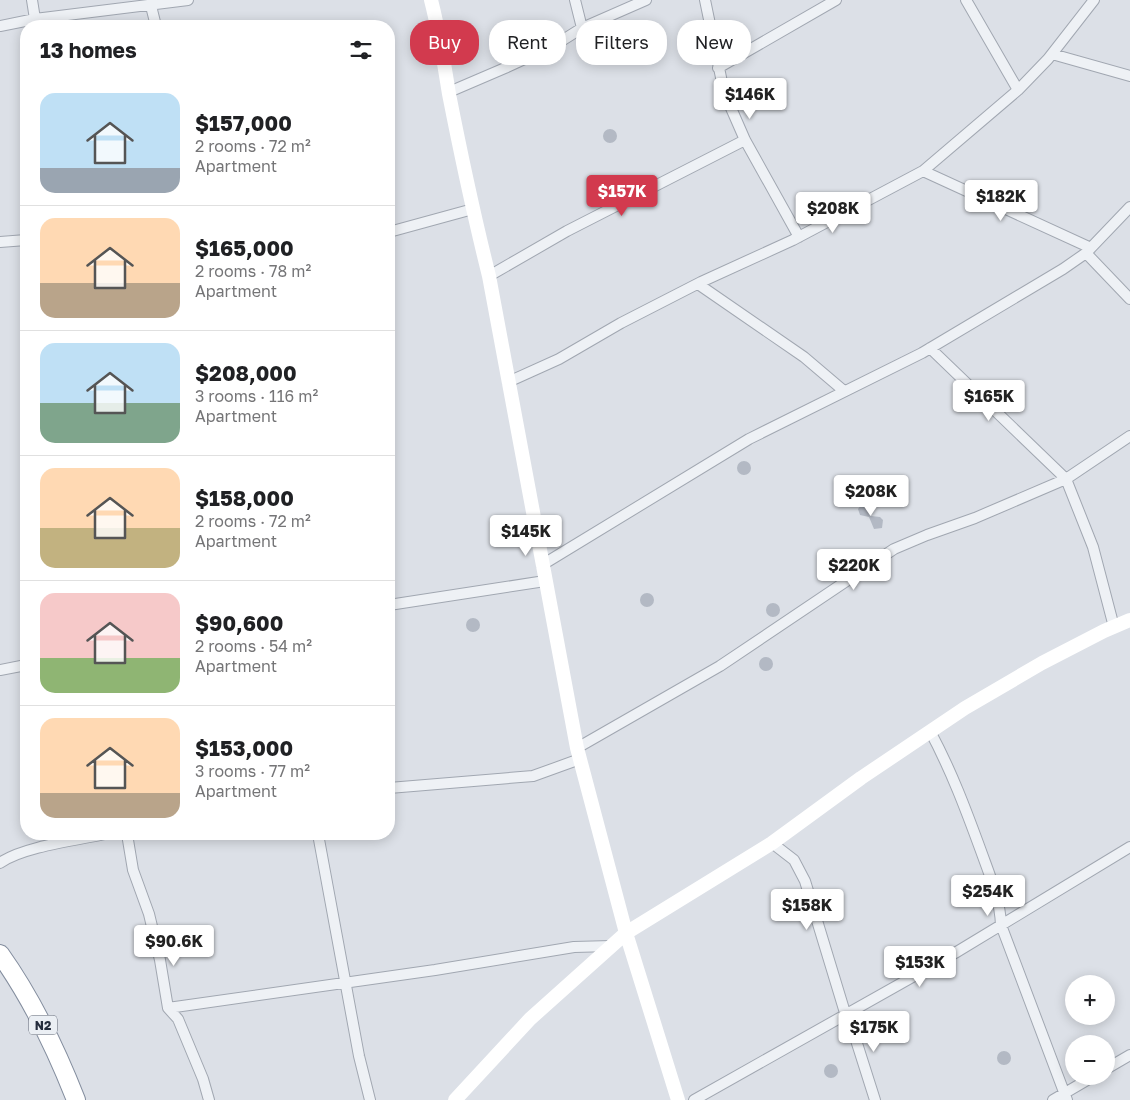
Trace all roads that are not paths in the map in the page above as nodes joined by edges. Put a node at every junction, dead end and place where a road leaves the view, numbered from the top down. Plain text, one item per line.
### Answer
1 (32, 0) edge
2 (188, 0) edge
3 (431, 0) edge
4 (575, 0) edge
5 (646, 0) edge
6 (705, 0) edge
7 (836, 0) edge
8 (966, 0) edge
9 (1094, 0) edge
10 (151, 6) junction
11 (35, 20) joint
12 (154, 20) edge
13 (580, 20) edge
14 (600, 20) edge
15 (20, 23) edge
16 (0, 26) edge
17 (576, 32) edge
18 (1052, 54) junction
19 (718, 68) junction
20 (1130, 76) edge
21 (1018, 90) junction
22 (449, 92) junction
23 (745, 140) junction
24 (923, 171) junction
25 (1130, 207) edge
26 (473, 209) junction
27 (395, 230) edge
28 (798, 238) junction
29 (20, 240) edge
30 (0, 242) edge
31 (1088, 251) junction
32 (489, 276) junction
33 (698, 284) junction
34 (1130, 299) edge
35 (930, 348) junction
36 (508, 382) junction
37 (844, 391) junction
38 (1130, 436) edge
39 (1066, 479) junction
40 (542, 565) junction
41 (545, 581) junction
42 (395, 604) edge
43 (1130, 620) edge
44 (1114, 627) junction
45 (20, 666) edge
46 (0, 670) edge
47 (930, 731) junction
48 (579, 753) junction
49 (395, 788) edge
50 (77, 840) edge
51 (128, 840) edge
52 (319, 840) edge
53 (772, 843) junction
54 (1130, 847) edge
55 (0, 863) edge
56 (1001, 925) junction
57 (626, 933) junction
58 (611, 946) junction
59 (0, 954) edge
60 (346, 983) junction
61 (168, 1008) junction
62 (847, 1015) junction
63 (1130, 1055) edge
64 (1115, 1064) edge
65 (1082, 1085) edge
66 (1066, 1097) edge
67 (76, 1100) edge
68 (209, 1100) edge
69 (370, 1100) edge
70 (456, 1100) edge
71 (678, 1100) edge
72 (694, 1100) edge
73 (875, 1100) edge
74 (1053, 1100) edge

1 - 11 street
2 - 10 street
3 - 22 street
4 - 13 street
5 - 14 street
6 - 19 street
7 - 19 street
8 - 21 street
9 - 18 street
10 - 11 street
10 - 12 street
15 - 16 street
17 - 22 street
18 - 20 street
18 - 21 street
19 - 23 street
21 - 24 street
22 - 26 street
23 - 28 street
23 - 32 street
24 - 28 street
24 - 31 street
25 - 31 street
26 - 27 street
26 - 32 street
28 - 33 street
29 - 30 street
31 - 34 street
31 - 35 street
32 - 36 street
33 - 36 street
33 - 37 street
35 - 37 street
35 - 39 street
36 - 40 street
37 - 40 street
38 - 39 street
39 - 44 street
39 - 48 street
40 - 41 street
41 - 42 street
41 - 48 street
43 - 44 street
44 - 47 street
45 - 46 street
47 - 53 street
47 - 56 street
48 - 49 street
48 - 57 street
50 - 55 street
51 - 61 street
52 - 60 street
53 - 57 street
53 - 62 street
54 - 56 street
56 - 62 street
56 - 66 street
57 - 58 street
57 - 71 street
58 - 60 street
58 - 70 street
59 - 67 highway, N2
60 - 61 street
60 - 69 street
61 - 68 street
62 - 72 street
62 - 73 street
63 - 64 street
65 - 66 street
66 - 74 street

